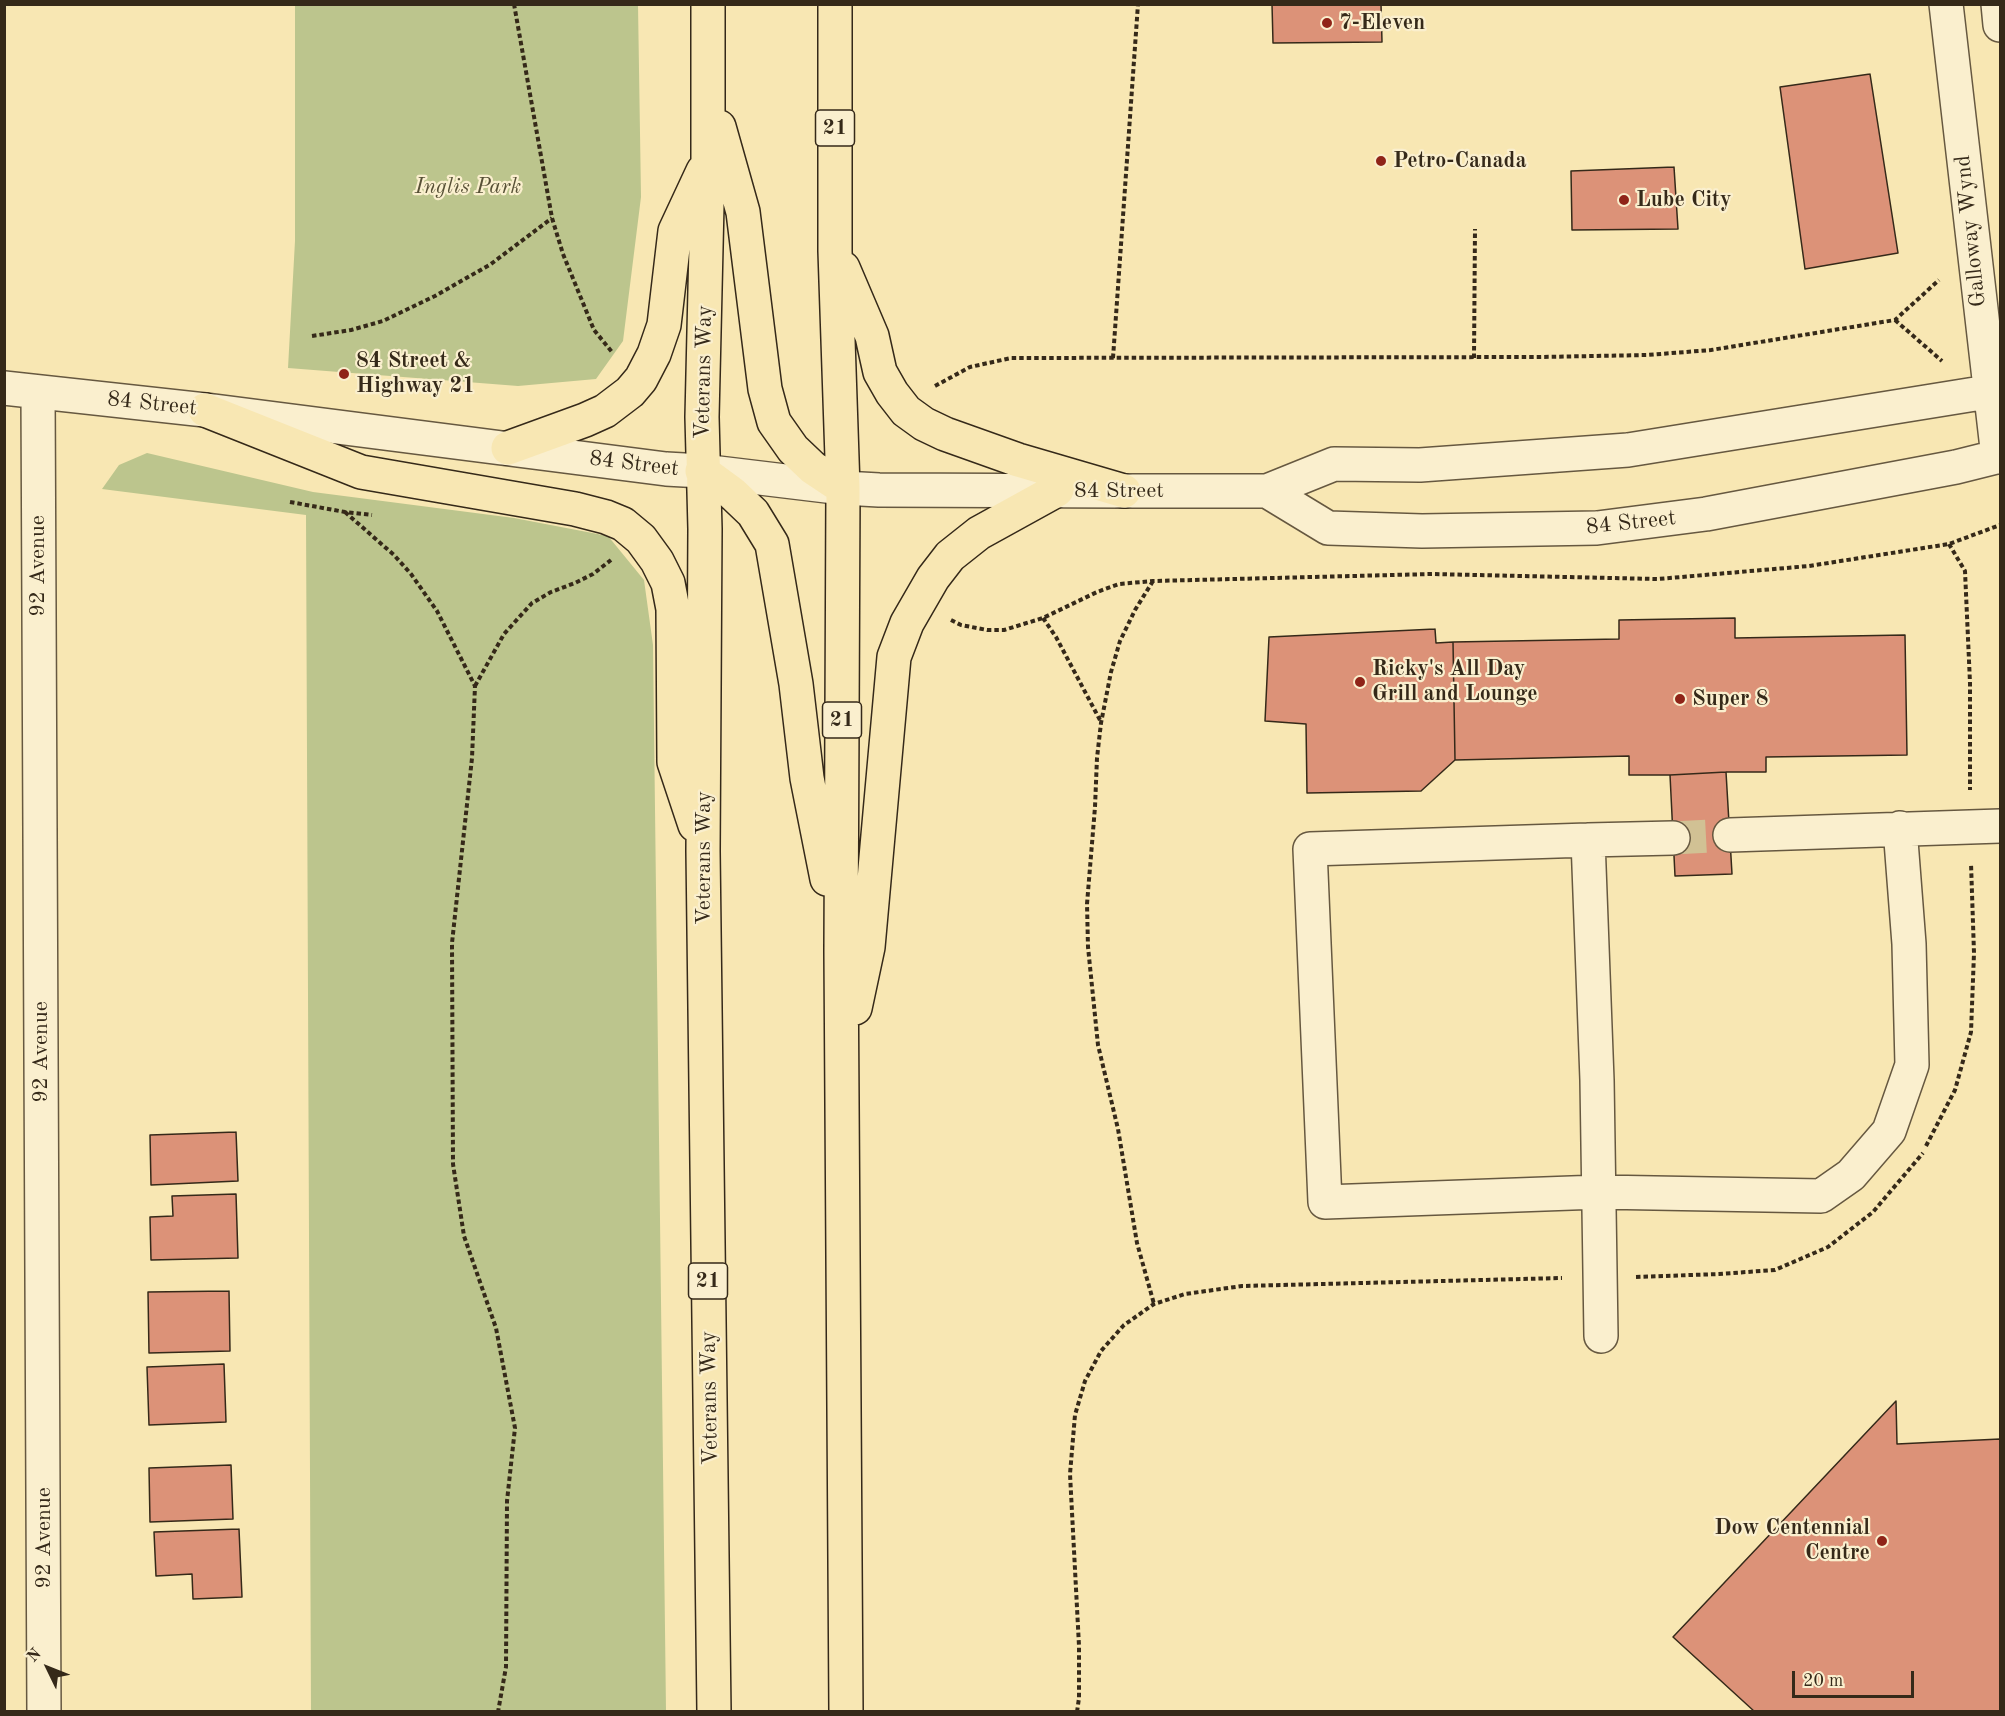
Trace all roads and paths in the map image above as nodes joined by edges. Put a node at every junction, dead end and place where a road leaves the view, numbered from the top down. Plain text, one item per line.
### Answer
1 (514, 4) edge
2 (708, 4) edge
3 (835, 4) edge
4 (1138, 4) edge
5 (1946, 4) edge
6 (1998, 4) edge
7 (2001, 25) edge
8 (708, 90) junction
9 (708, 162) junction
10 (552, 218) junction
11 (1475, 229) dead end
12 (835, 251) junction
13 (1941, 290) dead end
14 (1895, 320) junction
15 (312, 336) dead end
16 (1949, 357) dead end
17 (1113, 358) junction
18 (1474, 358) junction
19 (641, 379) junction
20 (4, 388) edge
21 (38, 392) junction
22 (1995, 392) edge
23 (204, 410) junction
24 (906, 411) junction
25 (508, 448) junction
26 (1999, 457) edge
27 (702, 471) junction
28 (843, 488) junction
29 (1057, 490) junction
30 (1124, 491) junction
31 (1267, 491) junction
32 (345, 512) dead end
33 (2001, 525) edge
34 (641, 539) junction
35 (1153, 581) junction
36 (918, 604) junction
37 (1043, 618) junction
38 (475, 686) junction
39 (1101, 723) junction
40 (2001, 826) edge
41 (1900, 828) junction
42 (1730, 835) tunnel mouth
43 (1673, 838) tunnel mouth
44 (1588, 840) junction
45 (703, 851) junction
46 (842, 951) junction
47 (843, 1068) junction
48 (1599, 1192) junction
49 (1154, 1304) dead end
50 (1601, 1336) dead end
51 (45, 1712) edge
52 (498, 1712) edge
53 (714, 1712) edge
54 (846, 1712) edge

1 - 10 path
2 - 8 main road, Veterans Way / 21
3 - 12 main road, 21
4 - 17 path
5 - 22 street, Galloway Wynd
6 - 7 street
8 - 9 main road, Veterans Way / 21
8 - 28 main road
9 - 19 main road
9 - 27 main road, Veterans Way / 21
10 - 15 path
10 - 19 path
11 - 18 path
12 - 24 main road
12 - 28 main road, 21
13 - 14 path
14 - 16 path
14 - 18 path
17 - 18 path
17 - 24 path
19 - 25 main road
20 - 21 street, 84 Street
21 - 23 street, 84 Street
21 - 51 street, 92 Avenue
22 - 26 street, Galloway Wynd
22 - 31 street, 84 Street
23 - 25 street, 84 Street
23 - 34 main road
24 - 30 main road
25 - 27 street, 84 Street
26 - 31 street, 84 Street
27 - 28 street, 84 Street
27 - 45 main road, Veterans Way / 21
27 - 46 main road
28 - 29 street, 84 Street
28 - 46 main road, 21
29 - 30 street, 84 Street
29 - 36 main road
30 - 31 street, 84 Street
32 - 38 path
33 - 35 path
34 - 38 path
34 - 45 main road
35 - 37 path
35 - 39 path
36 - 37 path
36 - 47 main road
37 - 39 path
38 - 52 path
39 - 49 path
40 - 41 street
41 - 42 street
41 - 48 street
43 - 44 street
44 - 48 street
44 - 48 street
45 - 53 main road, Veterans Way / 21
46 - 47 main road, 21
47 - 54 main road, 21
48 - 50 street

